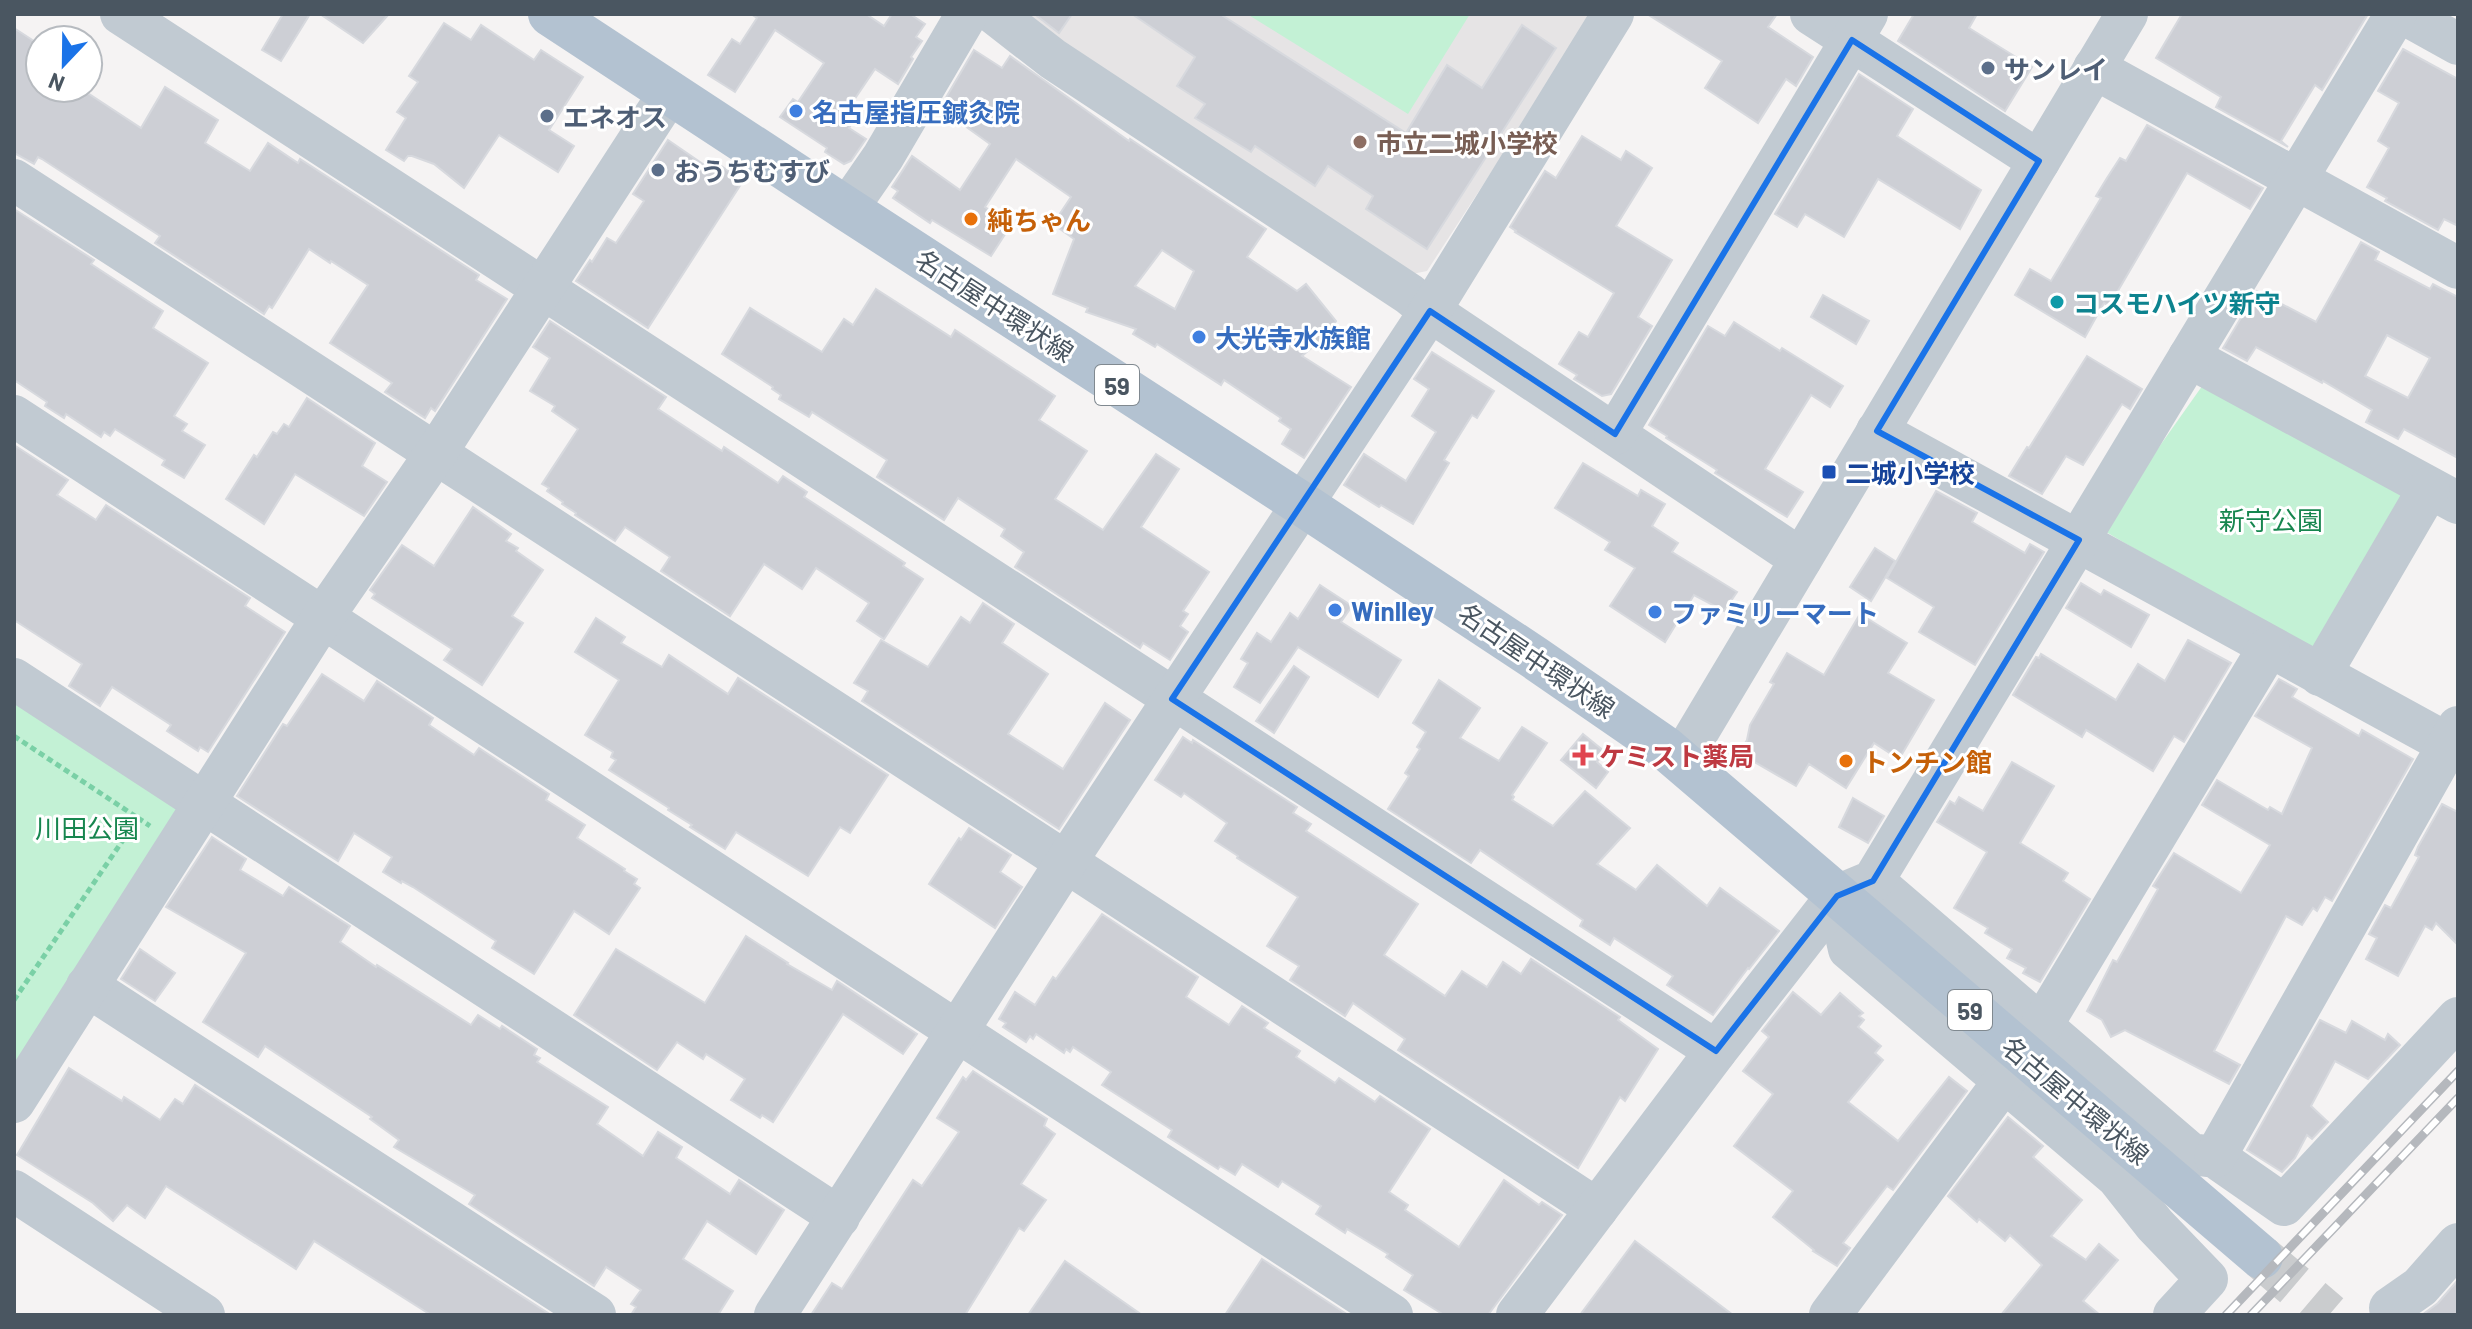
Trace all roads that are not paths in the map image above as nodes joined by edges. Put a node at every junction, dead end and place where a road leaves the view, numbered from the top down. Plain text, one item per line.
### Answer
1 (121, 14) edge
2 (550, 14) edge
3 (967, 14) edge
4 (995, 14) edge
5 (1613, 14) edge
6 (1811, 14) edge
7 (2127, 14) edge
8 (2396, 14) edge
9 (2404, 14) edge
10 (1859, 27) edge
11 (2458, 44) edge
12 (2094, 68) junction
13 (670, 92) junction
14 (2039, 161) junction
15 (2296, 179) junction
16 (14, 180) edge
17 (847, 209) junction
18 (2458, 268) edge
19 (543, 288) junction
20 (1430, 311) junction
21 (2189, 357) junction
22 (14, 416) edge
23 (1877, 431) junction
24 (1615, 434) junction
25 (436, 453) junction
26 (2444, 496) edge
27 (1302, 504) junction
28 (2079, 540) junction
29 (1801, 559) junction
30 (323, 617) junction
31 (2269, 647) junction
32 (2320, 675) junction
33 (14, 679) edge
34 (1172, 699) junction
35 (2453, 736) edge
36 (1681, 760) junction
37 (205, 804) junction
38 (1066, 862) junction
39 (1855, 889) junction
40 (87, 986) junction
41 (2458, 1018) edge
42 (2042, 1025) junction
43 (959, 1031) junction
44 (1716, 1051) junction
45 (2005, 1080) junction
46 (14, 1102) edge
47 (2215, 1157) junction
48 (14, 1191) edge
49 (1597, 1209) junction
50 (839, 1217) junction
51 (2458, 1244) edge
52 (2261, 1257) tunnel mouth
53 (204, 1315) edge
54 (595, 1315) edge
55 (775, 1315) edge
56 (1392, 1315) edge
57 (1517, 1315) edge
58 (1830, 1315) edge
59 (2174, 1315) edge
60 (2397, 1315) edge

1 - 19 street
2 - 13 main road, 名古屋中環状線 / 59
3 - 17 street
4 - 20 street
5 - 20 street
6 - 10 street
7 - 12 street
8 - 15 street
9 - 11 street
10 - 14 street
10 - 24 street
12 - 14 street
12 - 15 street
13 - 17 main road, 名古屋中環状線 / 59
13 - 19 street
14 - 23 street
15 - 18 street
15 - 21 street
16 - 25 street
17 - 27 main road, 名古屋中環状線 / 59
19 - 25 street
19 - 34 street
20 - 24 street
20 - 27 street
21 - 26 street
21 - 28 street
22 - 30 street
23 - 28 street
23 - 29 street
24 - 29 street
25 - 30 street
25 - 38 street
26 - 32 street
27 - 34 street
27 - 36 main road, 名古屋中環状線 / 59
28 - 31 street
28 - 39 street
29 - 36 street
30 - 37 street
30 - 43 street
31 - 32 street
31 - 42 street
32 - 35 street
33 - 37 street
34 - 38 street
34 - 44 street
35 - 47 street
36 - 39 main road, 名古屋中環状線 / 59
37 - 40 street
37 - 50 street
38 - 43 street
38 - 49 street
39 - 42 street
39 - 44 street
39 - 45 street
39 - 52 main road, 名古屋中環状線 / 59
40 - 46 street
40 - 54 street
41 - 47 street
42 - 47 street
43 - 50 street
43 - 56 street
44 - 49 street
45 - 58 street
45 - 59 street
48 - 53 street
49 - 57 street
50 - 55 street
51 - 60 street

